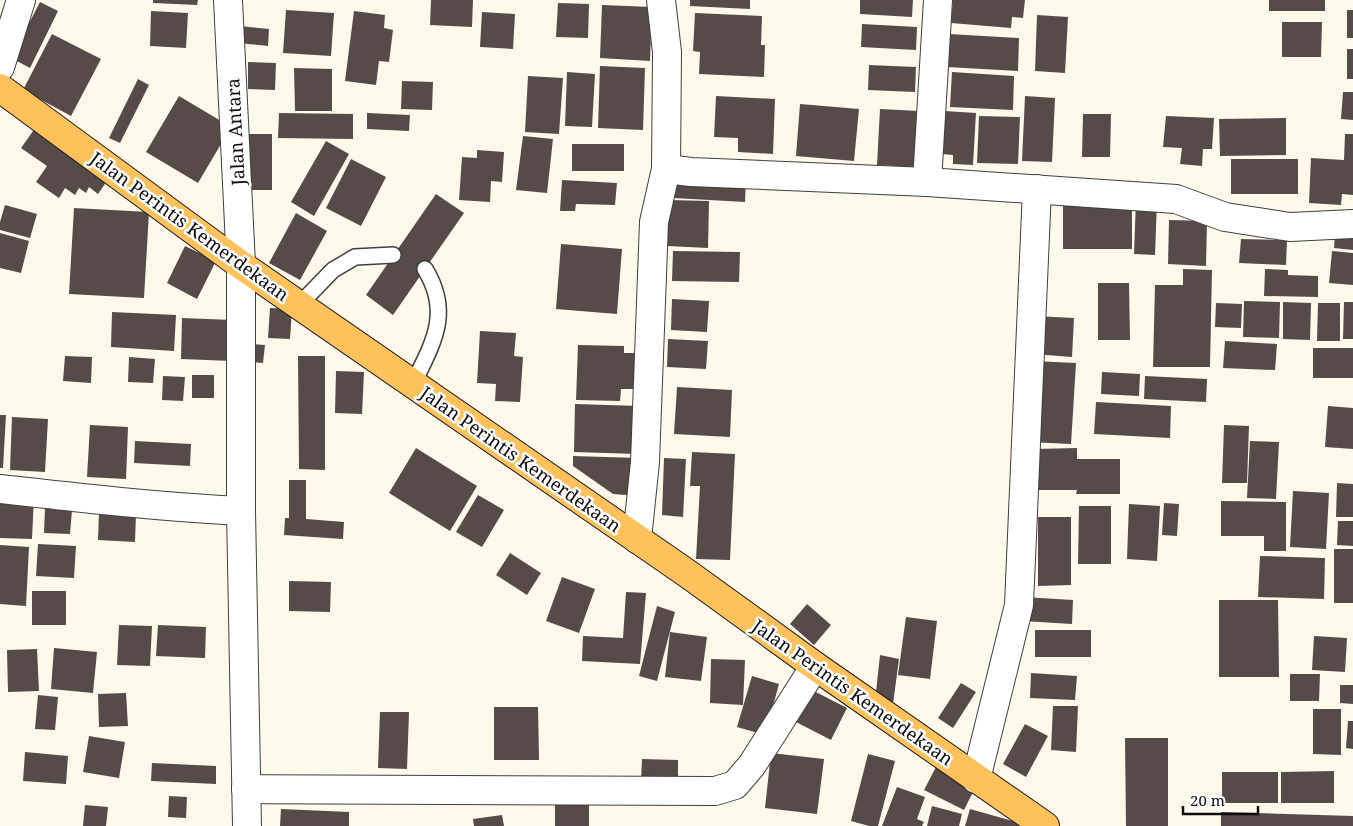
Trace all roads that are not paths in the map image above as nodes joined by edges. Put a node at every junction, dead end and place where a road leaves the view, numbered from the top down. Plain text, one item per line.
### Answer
1 (20, 0) edge
2 (228, 0) edge
3 (660, 0) edge
4 (938, 0) edge
5 (0, 67) edge
6 (0, 88) edge
7 (666, 168) junction
8 (927, 182) junction
9 (1037, 189) junction
10 (1353, 224) edge
11 (393, 255) dead end
12 (241, 265) junction
13 (425, 269) dead end
14 (299, 305) junction
15 (413, 384) junction
16 (0, 489) edge
17 (241, 511) junction
18 (637, 539) junction
19 (815, 666) junction
20 (976, 779) junction
21 (246, 789) junction
22 (1037, 823) edge
23 (247, 826) edge

1 - 5 street
2 - 12 street, Jalan Antara
3 - 7 street
4 - 8 street
6 - 12 main road, Jalan Perintis Kemerdekaan
7 - 8 street
7 - 18 street
8 - 9 street
9 - 10 street
9 - 20 street
11 - 14 lane
12 - 14 main road, Jalan Perintis Kemerdekaan
12 - 17 street, Jalan Antara
13 - 15 lane
14 - 15 main road, Jalan Perintis Kemerdekaan
15 - 18 main road, Jalan Perintis Kemerdekaan
16 - 17 street
17 - 21 street, Jalan Antara
18 - 19 main road, Jalan Perintis Kemerdekaan
19 - 20 main road, Jalan Perintis Kemerdekaan
19 - 21 street
20 - 22 main road, Jalan Perintis Kemerdekaan
21 - 23 street, Jalan Antara

